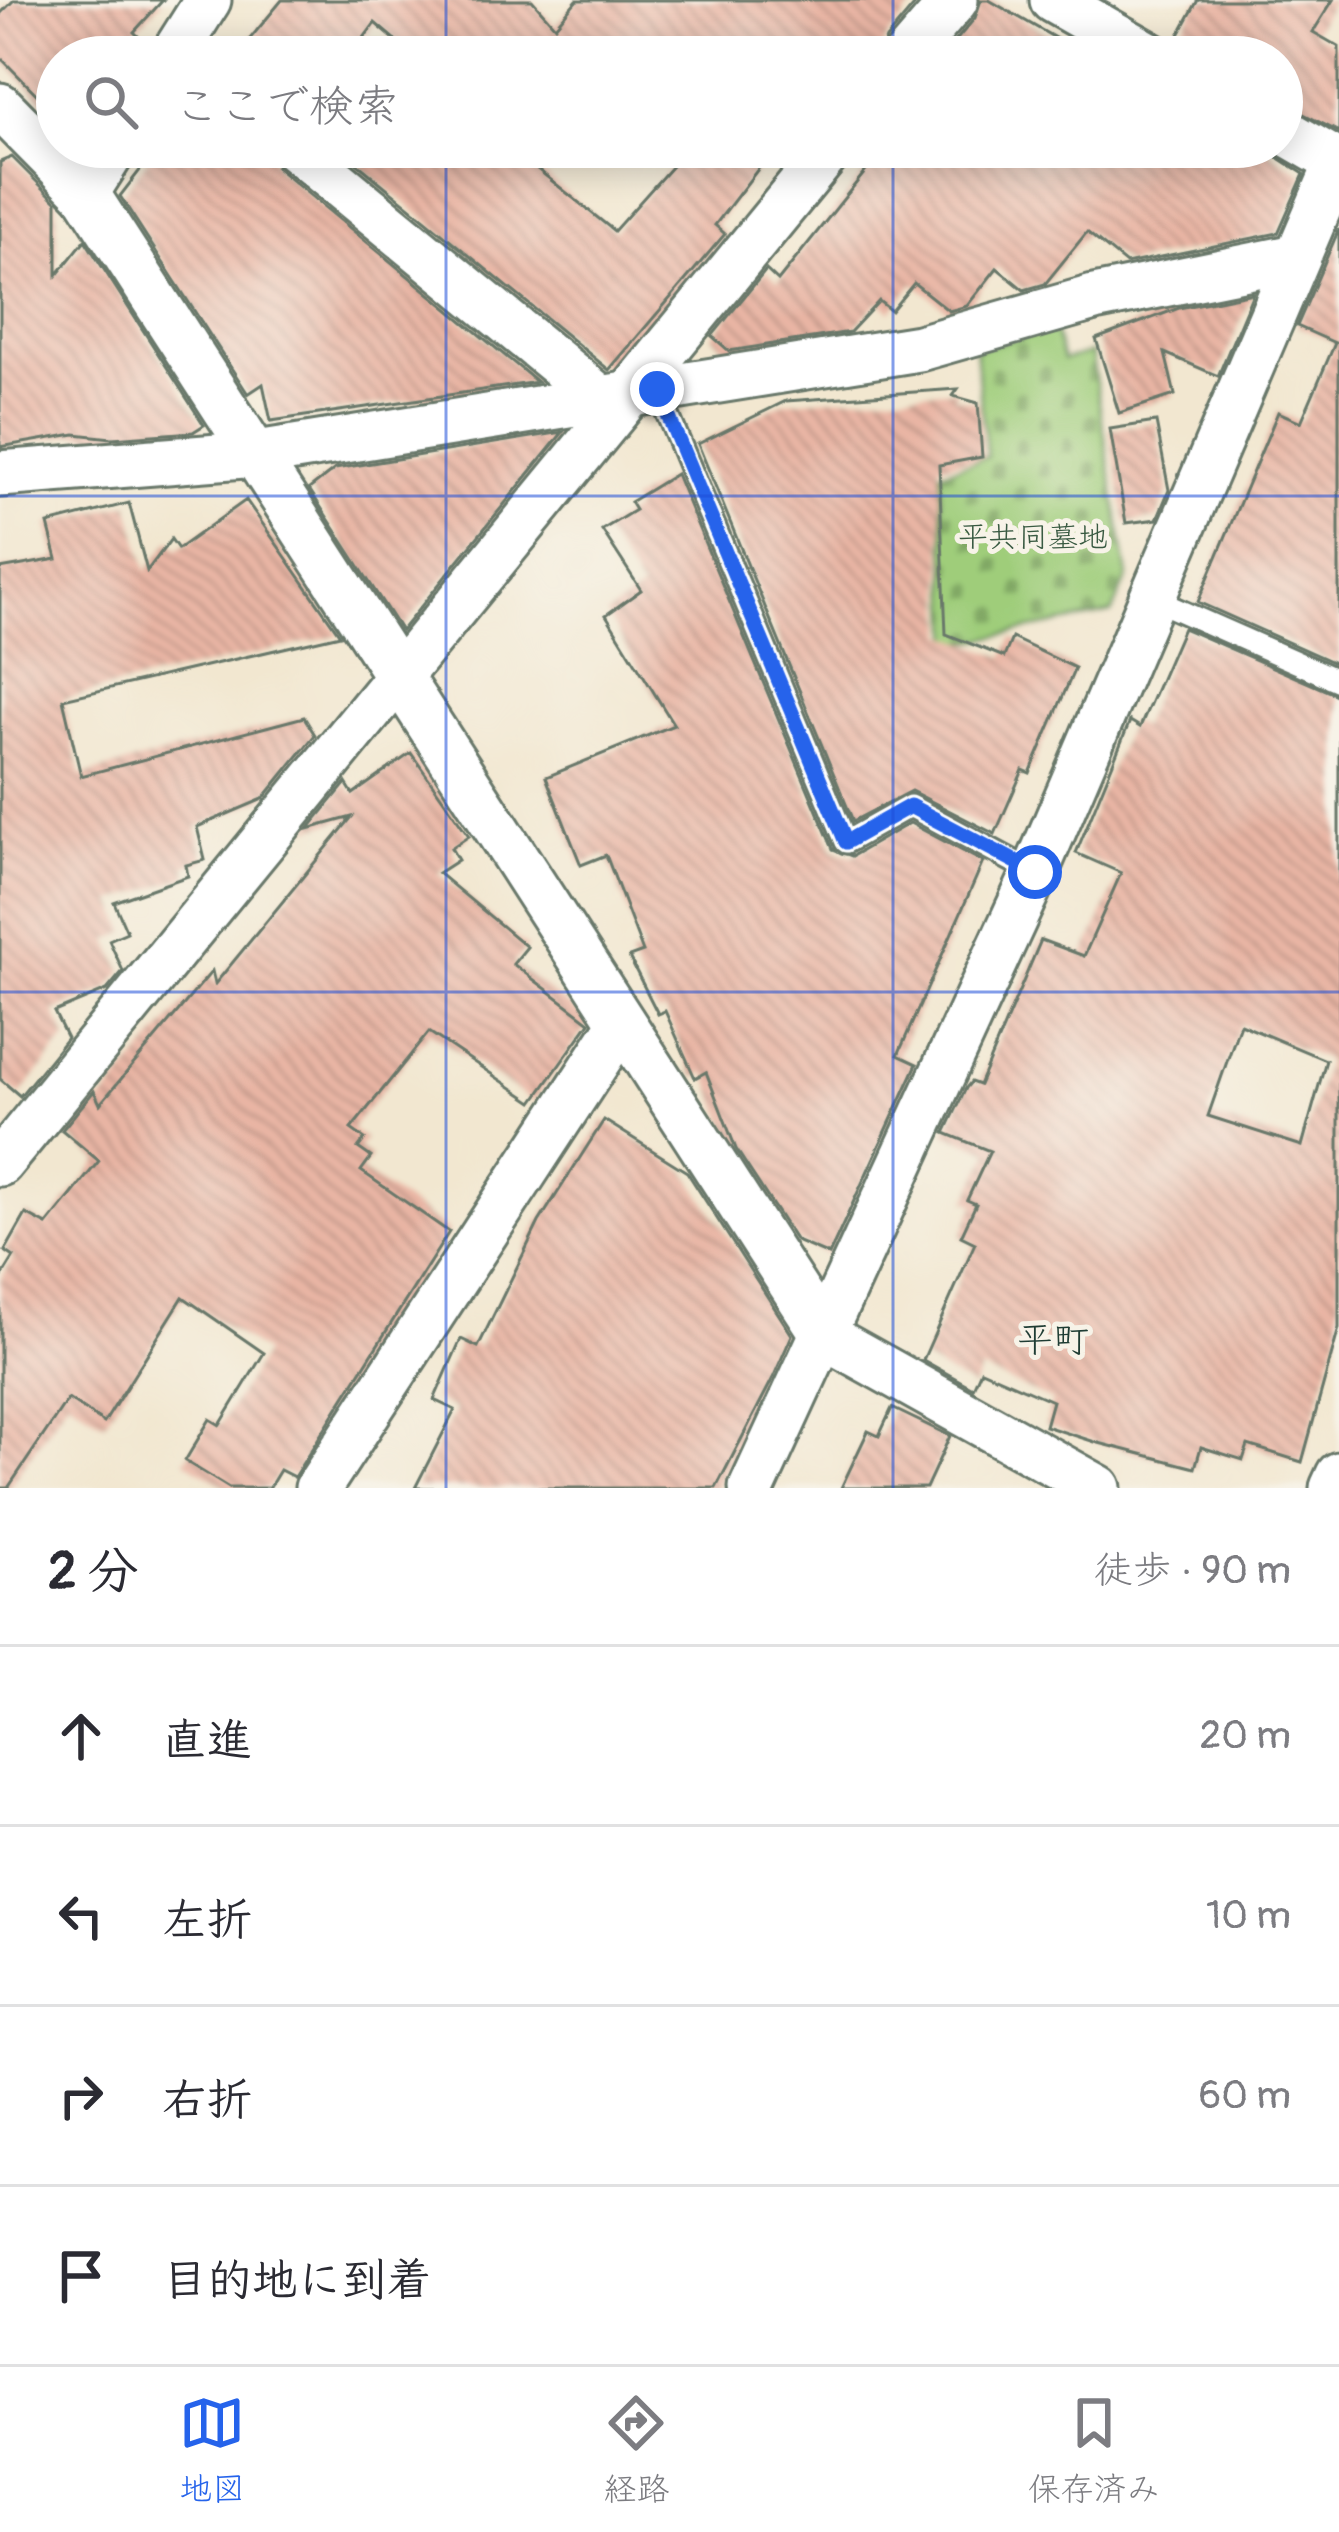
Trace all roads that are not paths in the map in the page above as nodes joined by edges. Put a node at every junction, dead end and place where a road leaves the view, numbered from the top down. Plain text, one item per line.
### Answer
1 (208, 0) edge
2 (956, 0) edge
3 (1053, 0) edge
4 (189, 36) edge
5 (924, 36) edge
6 (1116, 36) edge
7 (0, 106) edge
8 (36, 142) edge
9 (1303, 142) edge
10 (1338, 163) edge
11 (61, 168) edge
12 (102, 168) edge
13 (322, 168) edge
14 (815, 168) edge
15 (86, 193) junction
16 (1296, 257) junction
17 (629, 394) junction
18 (257, 454) junction
19 (0, 474) edge
20 (1151, 598) junction
21 (398, 676) junction
22 (1339, 681) edge
23 (1035, 872) junction
24 (622, 1023) junction
25 (0, 1163) edge
26 (824, 1336) junction
27 (1045, 1474) edge
28 (1339, 1475) edge
29 (318, 1488) edge
30 (752, 1488) edge
31 (1098, 1488) edge
32 (1333, 1488) edge

1 - 4 street
2 - 5 street
3 - 6 street
7 - 8 street
9 - 10 street
10 - 16 street
11 - 15 street
12 - 15 street
13 - 17 street
14 - 17 street
15 - 18 street
16 - 17 street
16 - 20 street
17 - 18 street
17 - 21 street
17 - 23 lane
18 - 19 street
18 - 21 street
20 - 22 lane
20 - 23 street
21 - 24 street
21 - 25 street
23 - 26 street
24 - 26 street
24 - 29 street
26 - 27 street
26 - 30 street
27 - 31 street
28 - 32 street

